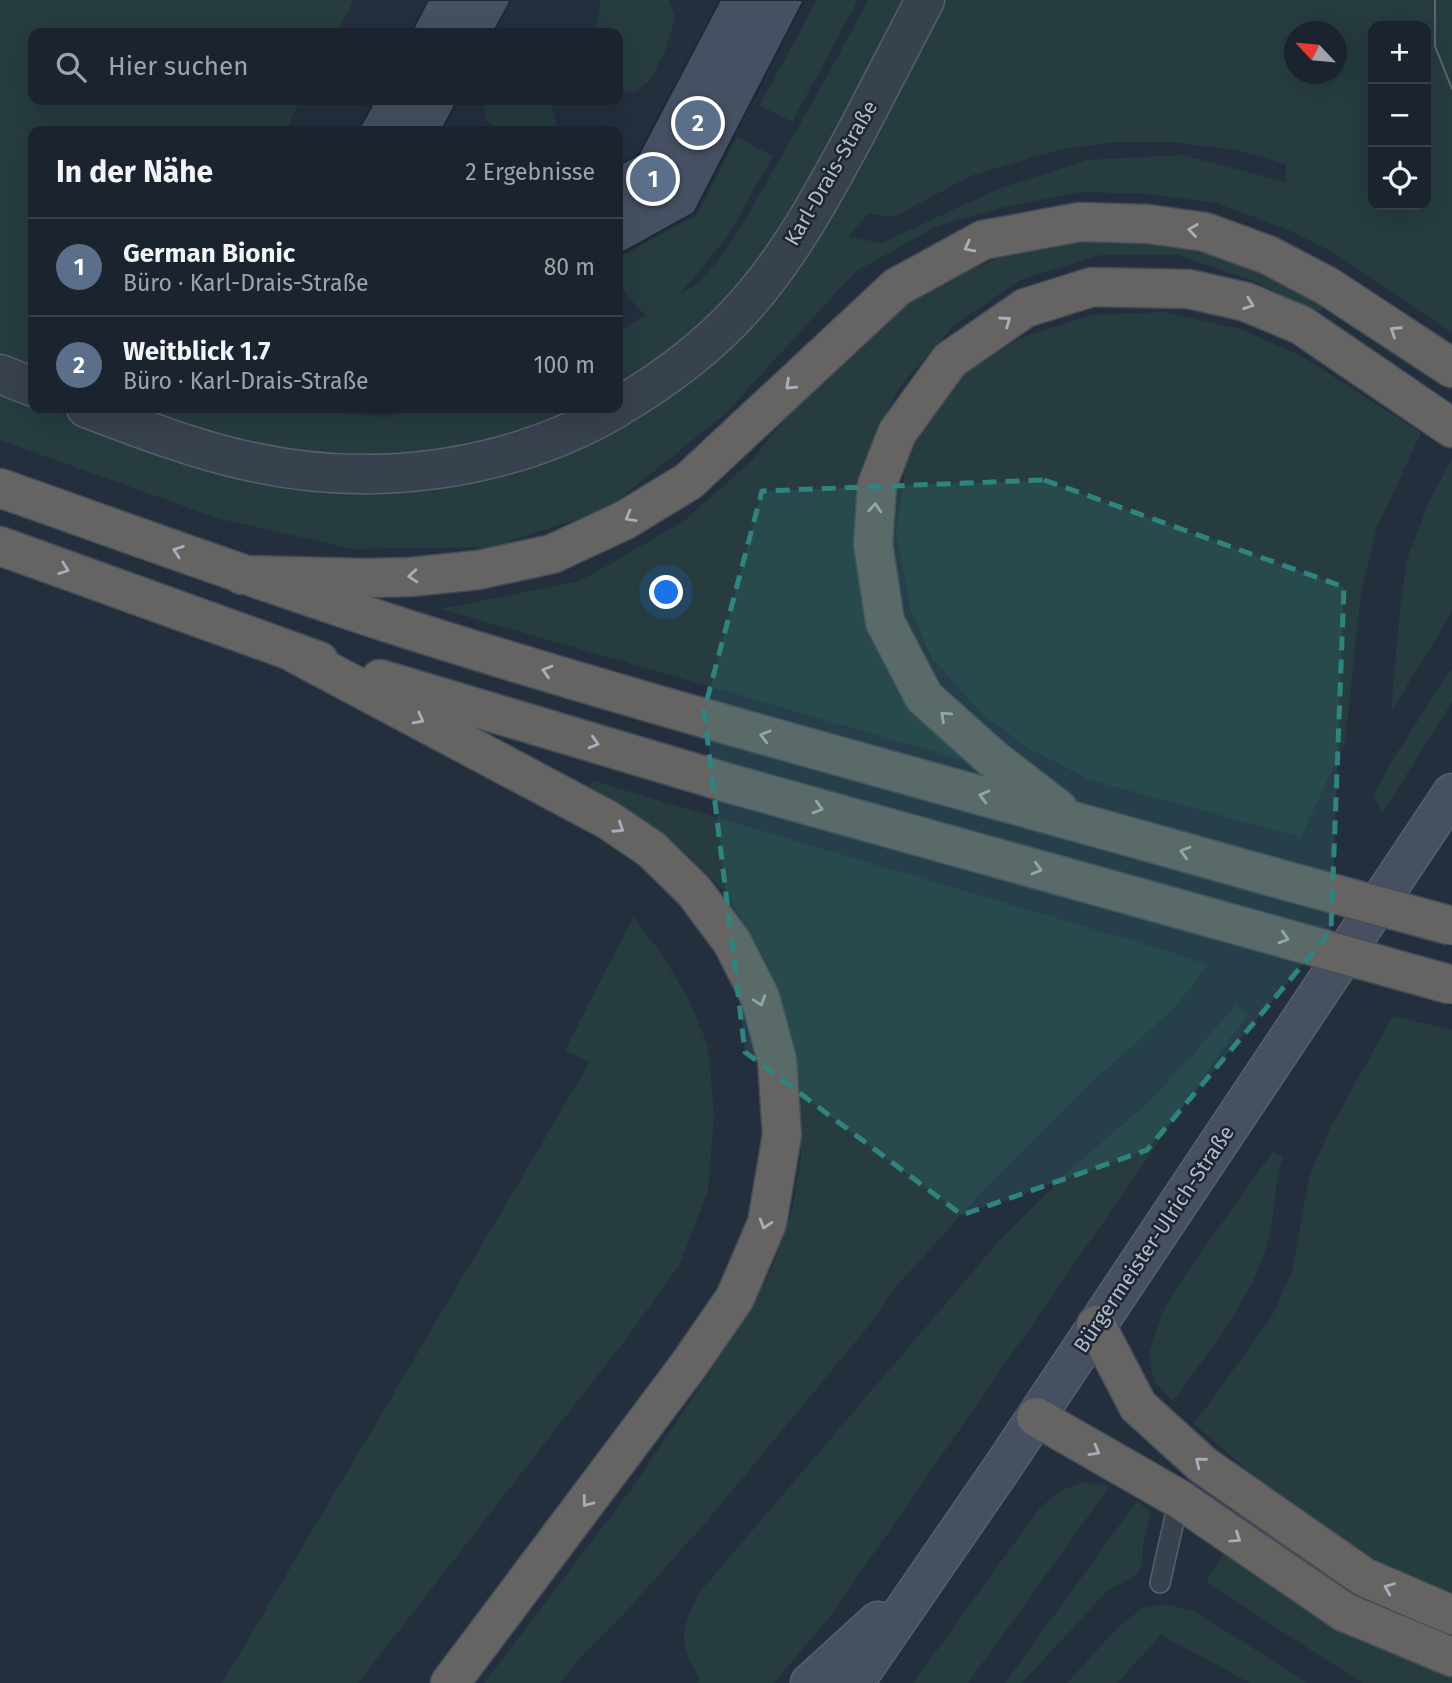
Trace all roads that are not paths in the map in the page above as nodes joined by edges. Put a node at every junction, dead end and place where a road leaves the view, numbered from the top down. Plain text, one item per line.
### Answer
1 (925, 0) edge
2 (1452, 368) edge
3 (0, 374) edge
4 (28, 385) edge
5 (623, 404) edge
6 (101, 413) edge
7 (607, 413) edge
8 (1452, 428) edge
9 (0, 488) edge
10 (0, 546) edge
11 (242, 575) junction
12 (294, 653) junction
13 (1452, 793) edge
14 (1073, 821) junction
15 (1452, 926) edge
16 (1452, 985) edge
17 (1096, 1325) junction
18 (1036, 1417) junction
19 (1179, 1499) junction
20 (929, 1575) junction
21 (1160, 1583) dead end
22 (1452, 1615) edge
23 (1452, 1657) edge
24 (450, 1683) edge
25 (810, 1683) edge
26 (854, 1683) edge

1 - 5 street, Karl-Drais-Straße
2 -> 11 highway
3 - 4 street
6 - 7 street, Karl-Drais-Straße
14 -> 8 highway
11 -> 9 highway
10 -> 12 highway
14 -> 11 highway
12 -> 16 highway, bridge
12 -> 24 highway
13 - 17 main road, Bürgermeister-Ulrich-Straße
15 -> 14 highway, bridge
17 - 18 main road, Bürgermeister-Ulrich-Straße
22 -> 17 highway
18 -> 19 highway
18 - 20 main road, Bürgermeister-Ulrich-Straße
19 - 21 lane
19 -> 23 highway
20 - 25 main road
20 - 26 main road, Bürgermeister-Ulrich-Straße

